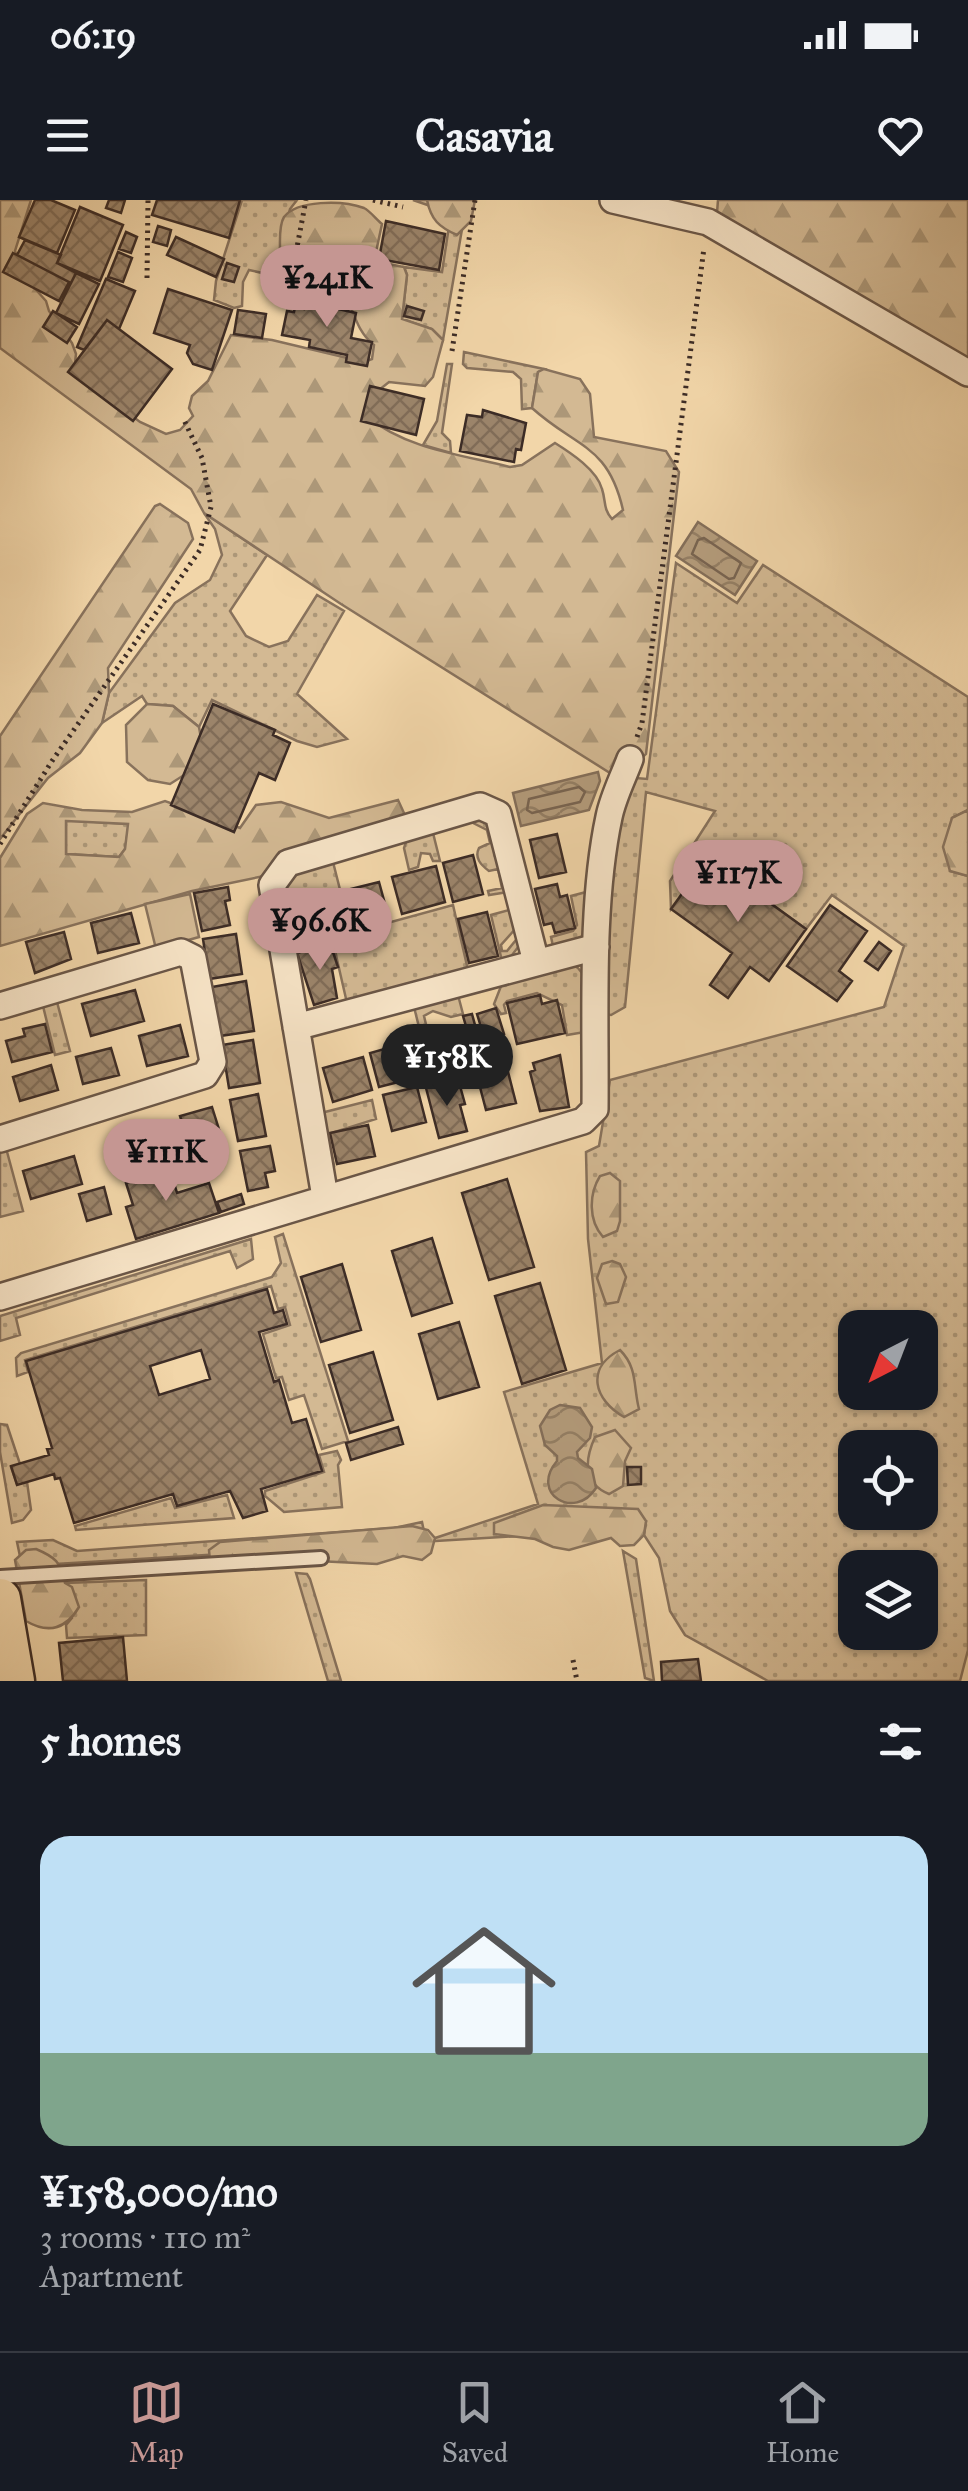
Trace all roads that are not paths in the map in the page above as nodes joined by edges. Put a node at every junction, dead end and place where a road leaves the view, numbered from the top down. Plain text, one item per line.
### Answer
1 (613, 200) edge
2 (968, 372) edge
3 (630, 759) road end
4 (596, 947) junction
5 (536, 962) junction
6 (0, 1006) edge
7 (296, 1027) junction
8 (0, 1138) edge
9 (325, 1198) junction
10 (0, 1297) edge
11 (321, 1558) dead end
12 (0, 1577) edge
13 (0, 1599) edge
14 (14, 1681) edge

1 - 2 street
3 - 4 street
4 - 5 street
4 - 9 street
5 - 7 street
5 - 7 street
6 - 8 street
7 - 9 street
9 - 10 street
11 - 12 lane
13 - 14 main road

